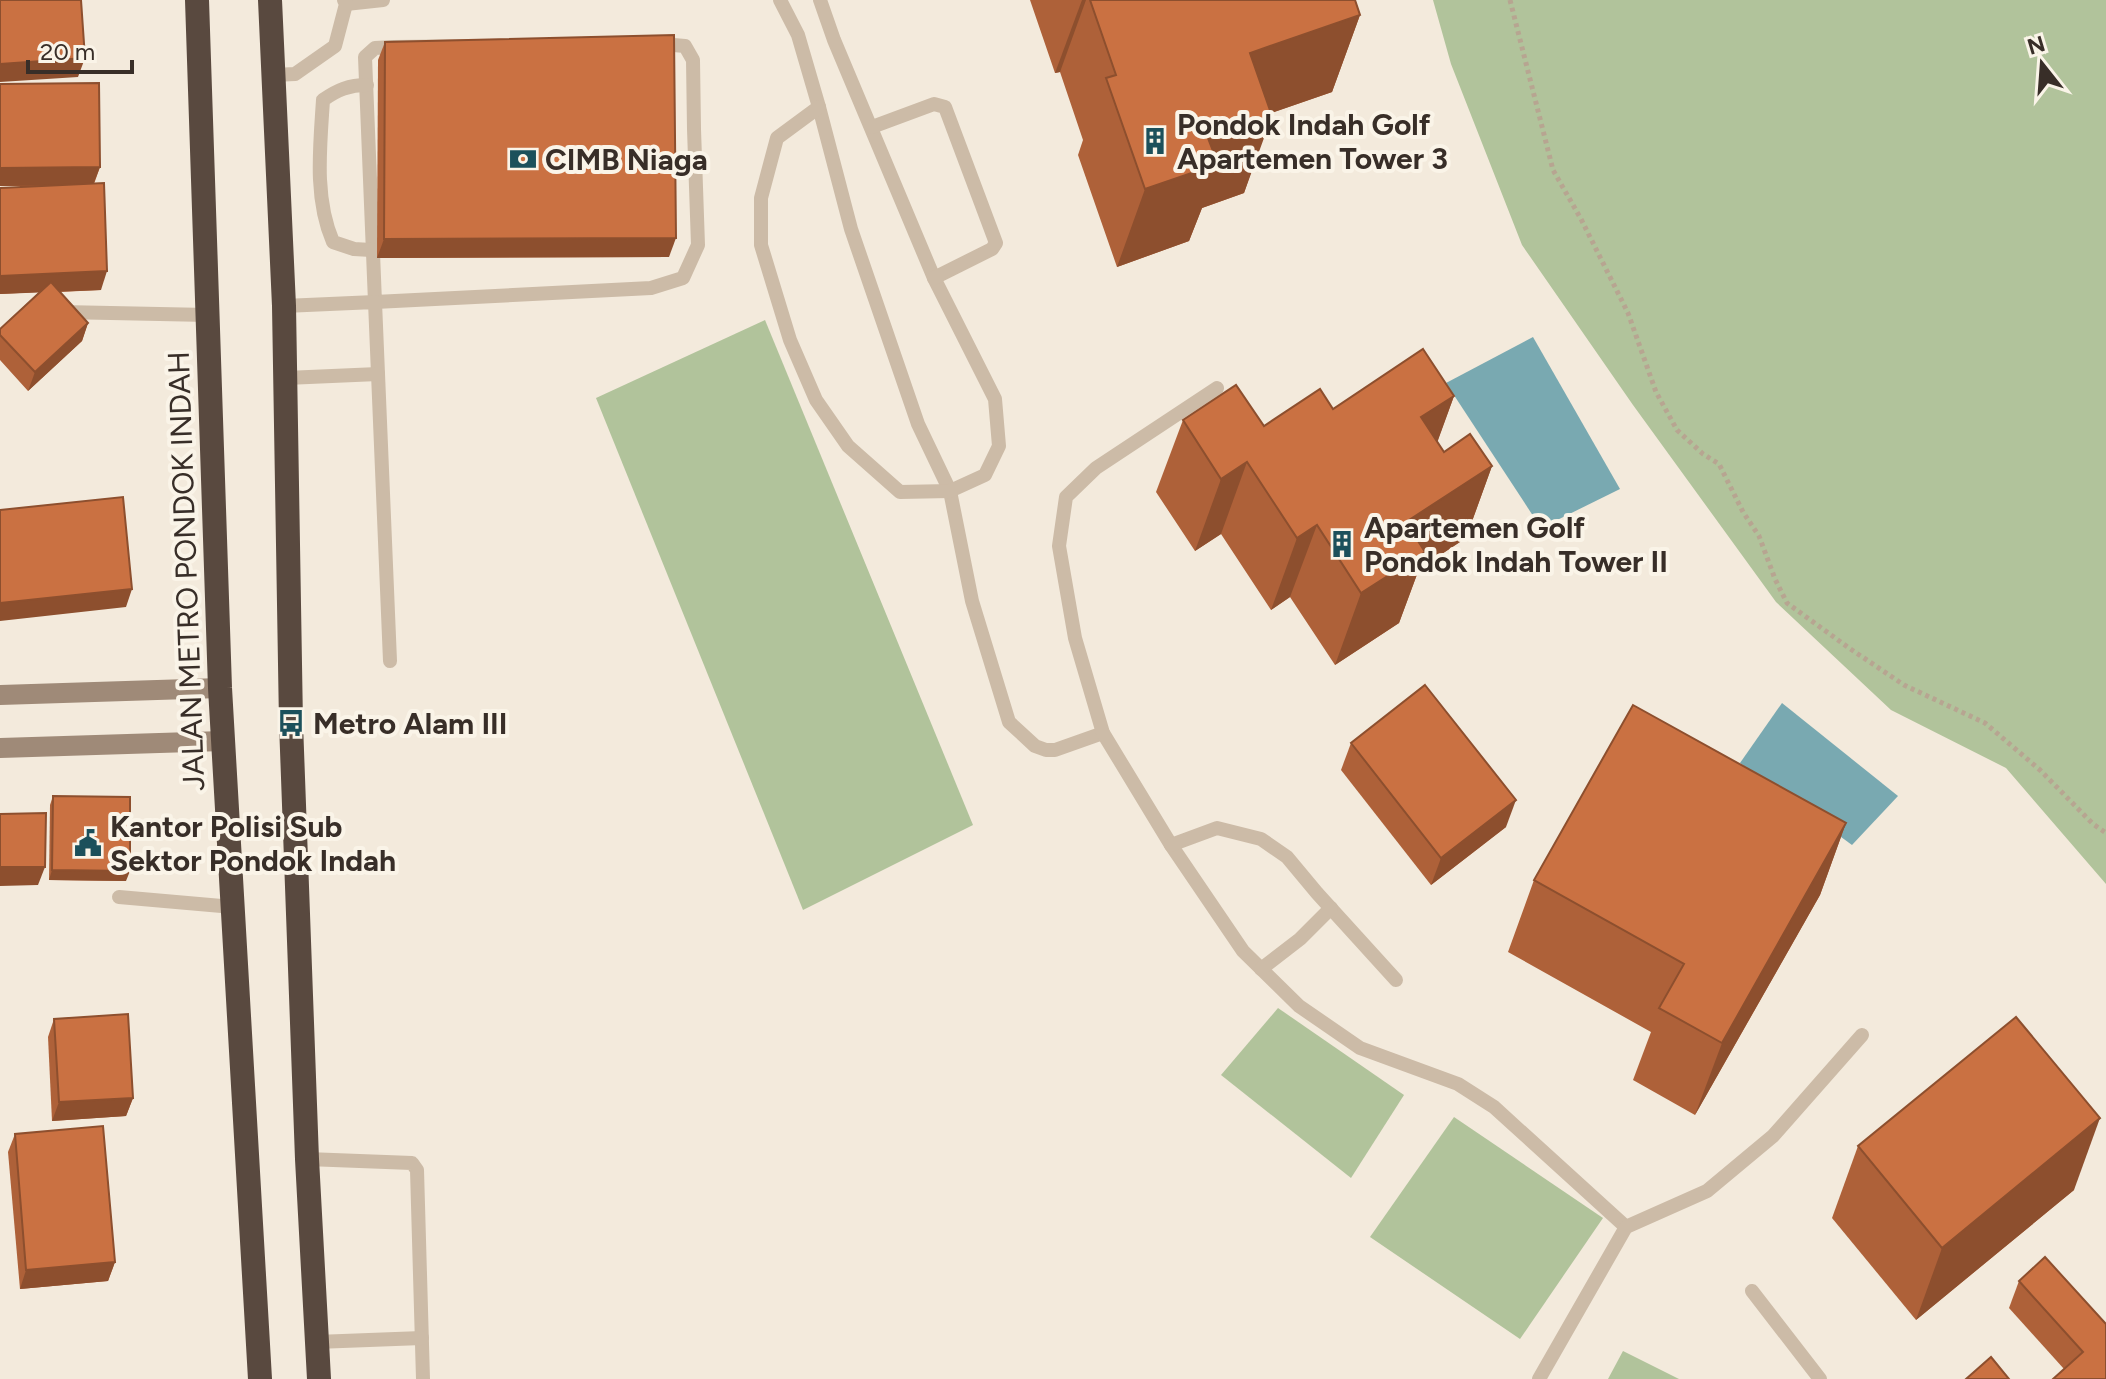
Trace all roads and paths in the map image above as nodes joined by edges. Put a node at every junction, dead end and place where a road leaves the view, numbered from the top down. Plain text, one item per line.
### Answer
1 (197, 0) edge
2 (270, 0) edge
3 (383, 0) edge
4 (780, 0) edge
5 (820, 0) edge
6 (1510, 0) edge
7 (345, 2) edge
8 (274, 75) junction
9 (367, 85) junction
10 (819, 107) junction
11 (872, 127) junction
12 (371, 250) junction
13 (934, 278) junction
14 (375, 302) junction
15 (284, 306) junction
16 (62, 312) edge
17 (208, 315) junction
18 (378, 374) junction
19 (286, 378) junction
20 (1217, 388) dead end
21 (950, 491) junction
22 (390, 661) dead end
23 (220, 688) junction
24 (0, 695) edge
25 (1103, 733) junction
26 (223, 741) junction
27 (0, 748) edge
28 (2106, 833) edge
29 (1171, 845) junction
30 (119, 897) dead end
31 (233, 907) junction
32 (1331, 908) junction
33 (1261, 969) junction
34 (1396, 980) dead end
35 (1862, 1035) dead end
36 (307, 1159) junction
37 (1626, 1227) junction
38 (1752, 1291) dead end
39 (422, 1338) junction
40 (316, 1342) junction
41 (260, 1379) edge
42 (319, 1379) edge
43 (423, 1379) edge
44 (1539, 1379) edge
45 (1820, 1379) edge

1 - 17 highway, JALAN METRO PONDOK INDAH
2 - 8 highway
3 - 7 lane
4 - 10 lane
5 - 11 lane
6 - 28 path
7 - 8 lane
8 - 15 highway
9 - 12 lane
9 - 12 lane
9 - 14 lane
10 - 21 lane
10 - 21 lane
11 - 13 lane
11 - 13 lane
12 - 14 lane
13 - 21 lane
14 - 15 lane
14 - 18 lane
15 - 19 highway
16 - 17 lane
17 - 23 highway, JALAN METRO PONDOK INDAH
18 - 19 lane
18 - 22 lane
19 - 36 highway
20 - 25 lane
21 - 25 lane
23 - 24 street
23 - 26 highway, JALAN METRO PONDOK INDAH
25 - 29 lane
26 - 27 street
26 - 31 highway, JALAN METRO PONDOK INDAH
29 - 32 lane
29 - 33 lane
30 - 31 lane
31 - 41 highway, JALAN METRO PONDOK INDAH
32 - 33 lane
32 - 34 lane
33 - 37 lane
35 - 37 lane
36 - 39 lane
36 - 40 highway
37 - 44 lane
38 - 45 lane
39 - 40 lane
39 - 43 lane
40 - 42 highway

